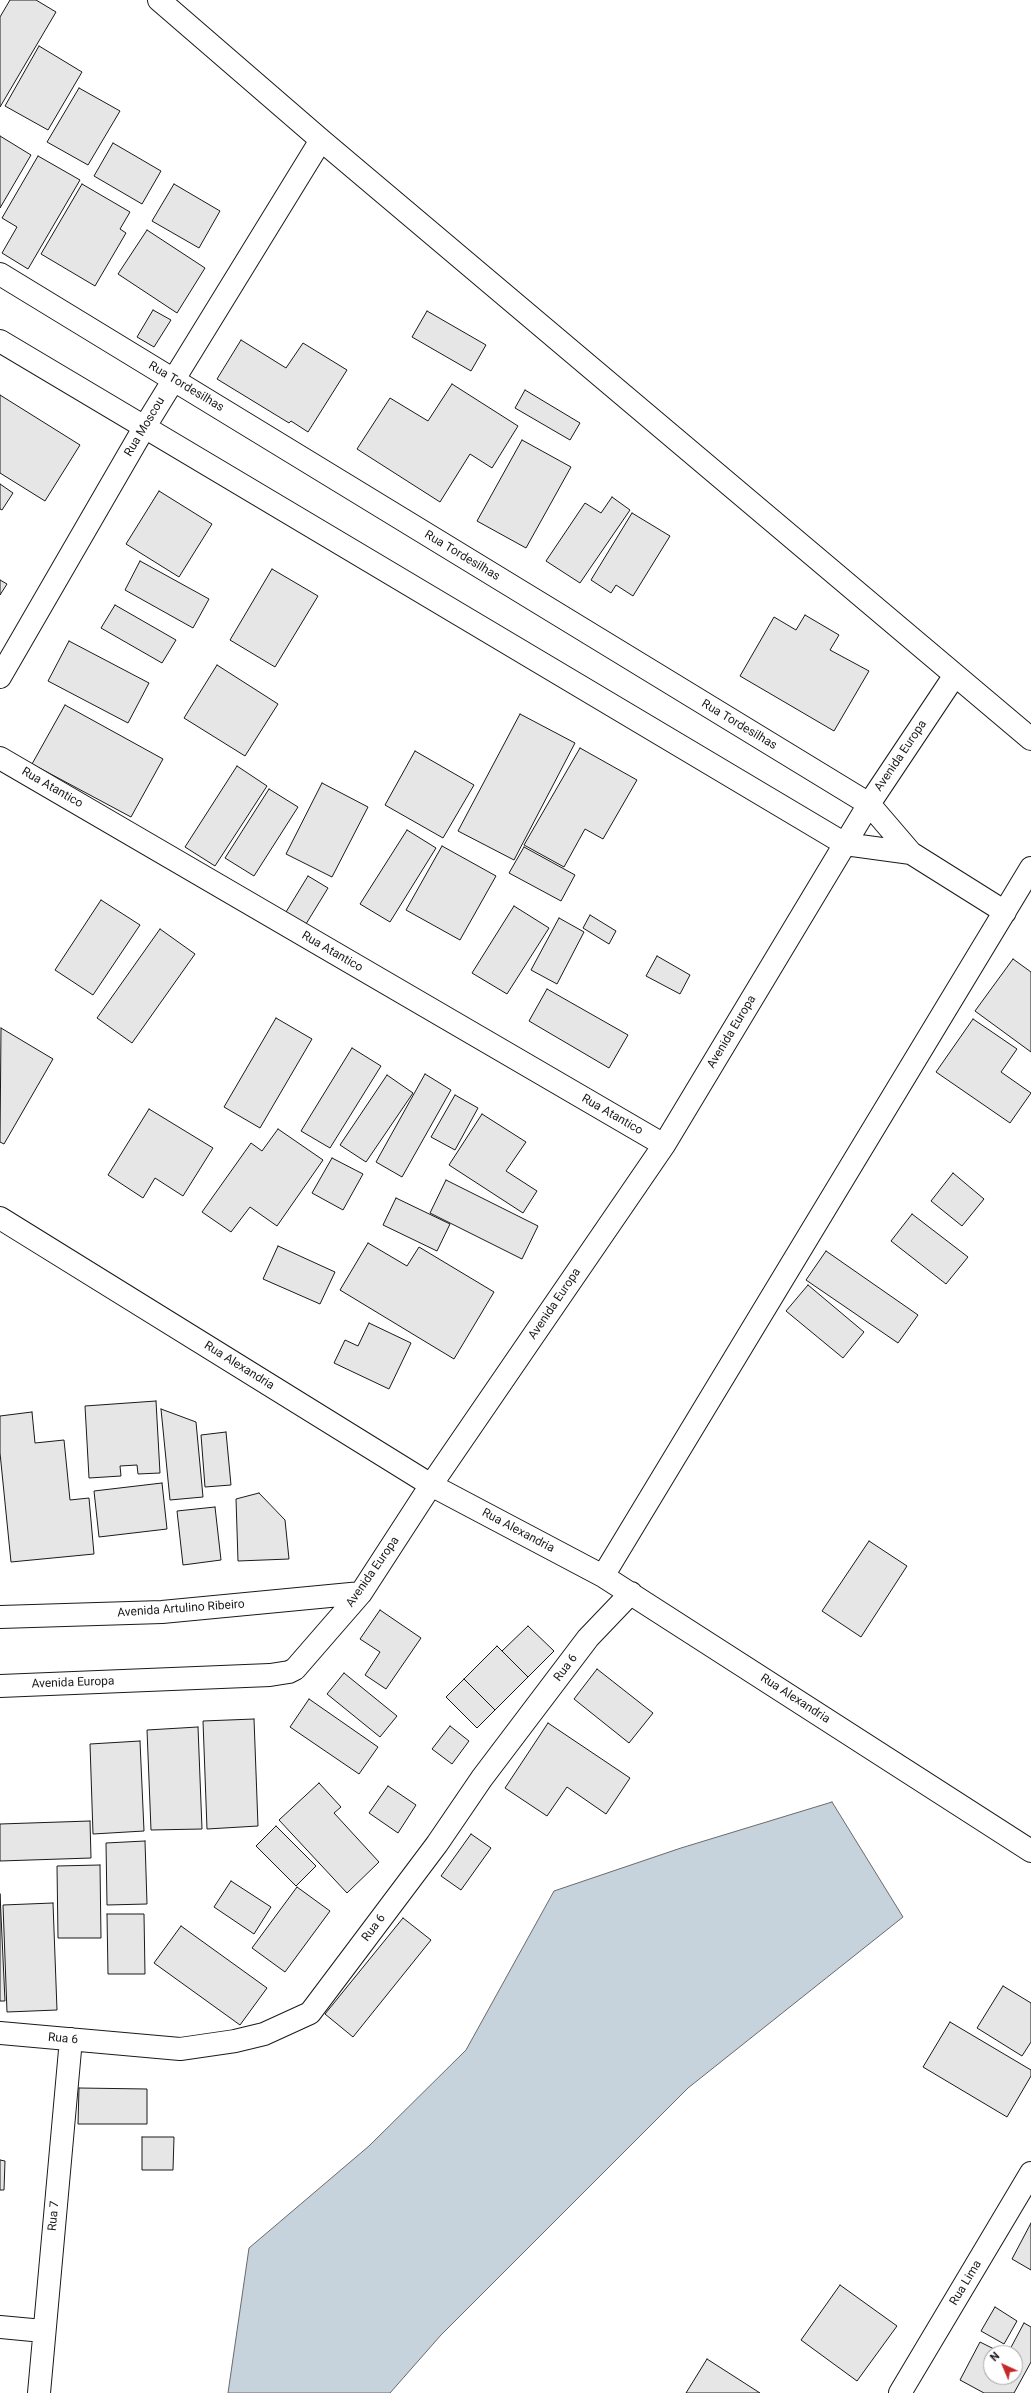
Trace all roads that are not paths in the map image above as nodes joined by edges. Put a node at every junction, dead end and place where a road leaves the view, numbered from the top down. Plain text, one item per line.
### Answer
1 (159, 0) edge
2 (321, 140) junction
3 (0, 274) edge
4 (0, 341) edge
5 (174, 379) junction
6 (144, 428) junction
7 (955, 675) junction
8 (0, 677) edge
9 (1031, 739) edge
10 (0, 758) edge
11 (869, 804) junction
12 (845, 844) junction
13 (911, 853) junction
14 (1031, 868) edge
15 (1005, 912) junction
16 (664, 1145) junction
17 (0, 1218) edge
18 (431, 1485) junction
19 (603, 1576) junction
20 (361, 1593) junction
21 (631, 1593) junction
22 (0, 1617) edge
23 (0, 1686) edge
24 (1031, 1851) edge
25 (0, 2033) edge
26 (71, 2039) junction
27 (1031, 2173) edge
28 (0, 2327) edge
29 (43, 2331) junction
30 (39, 2393) edge
31 (900, 2393) edge

1 - 2 street
2 - 5 street, Rua Moscou
2 - 7 street
3 - 5 street, Rua Tordesilhas
4 - 6 street, Rua Tordesilhas
5 - 6 street, Rua Moscou
5 - 11 street, Rua Tordesilhas
6 - 8 street, Rua Moscou
6 - 12 street, Rua Tordesilhas
7 - 9 street
7 - 11 street, Avenida Europa
10 - 16 street, Rua Atantico
11 - 12 street, Avenida Europa
11 - 13 street, Rua Tordesilhas
12 - 13 street, Rua Tordesilhas
12 - 16 street, Avenida Europa
13 - 15 street, Rua Tordesilhas
14 - 15 street
15 - 19 street
16 - 18 street, Avenida Europa
17 - 18 street, Rua Alexandria
18 - 19 street, Rua Alexandria
18 - 20 street, Avenida Europa
19 - 21 street, Rua Alexandria
20 - 22 street, Avenida Artulino Ribeiro
20 - 23 street, Avenida Europa
21 - 24 street, Rua Alexandria
21 - 26 street, Rua 6
25 - 26 street, Rua 6
26 - 29 street, Rua 7
27 - 31 street, Rua Lima
28 - 29 street
29 - 30 street, Rua 7

